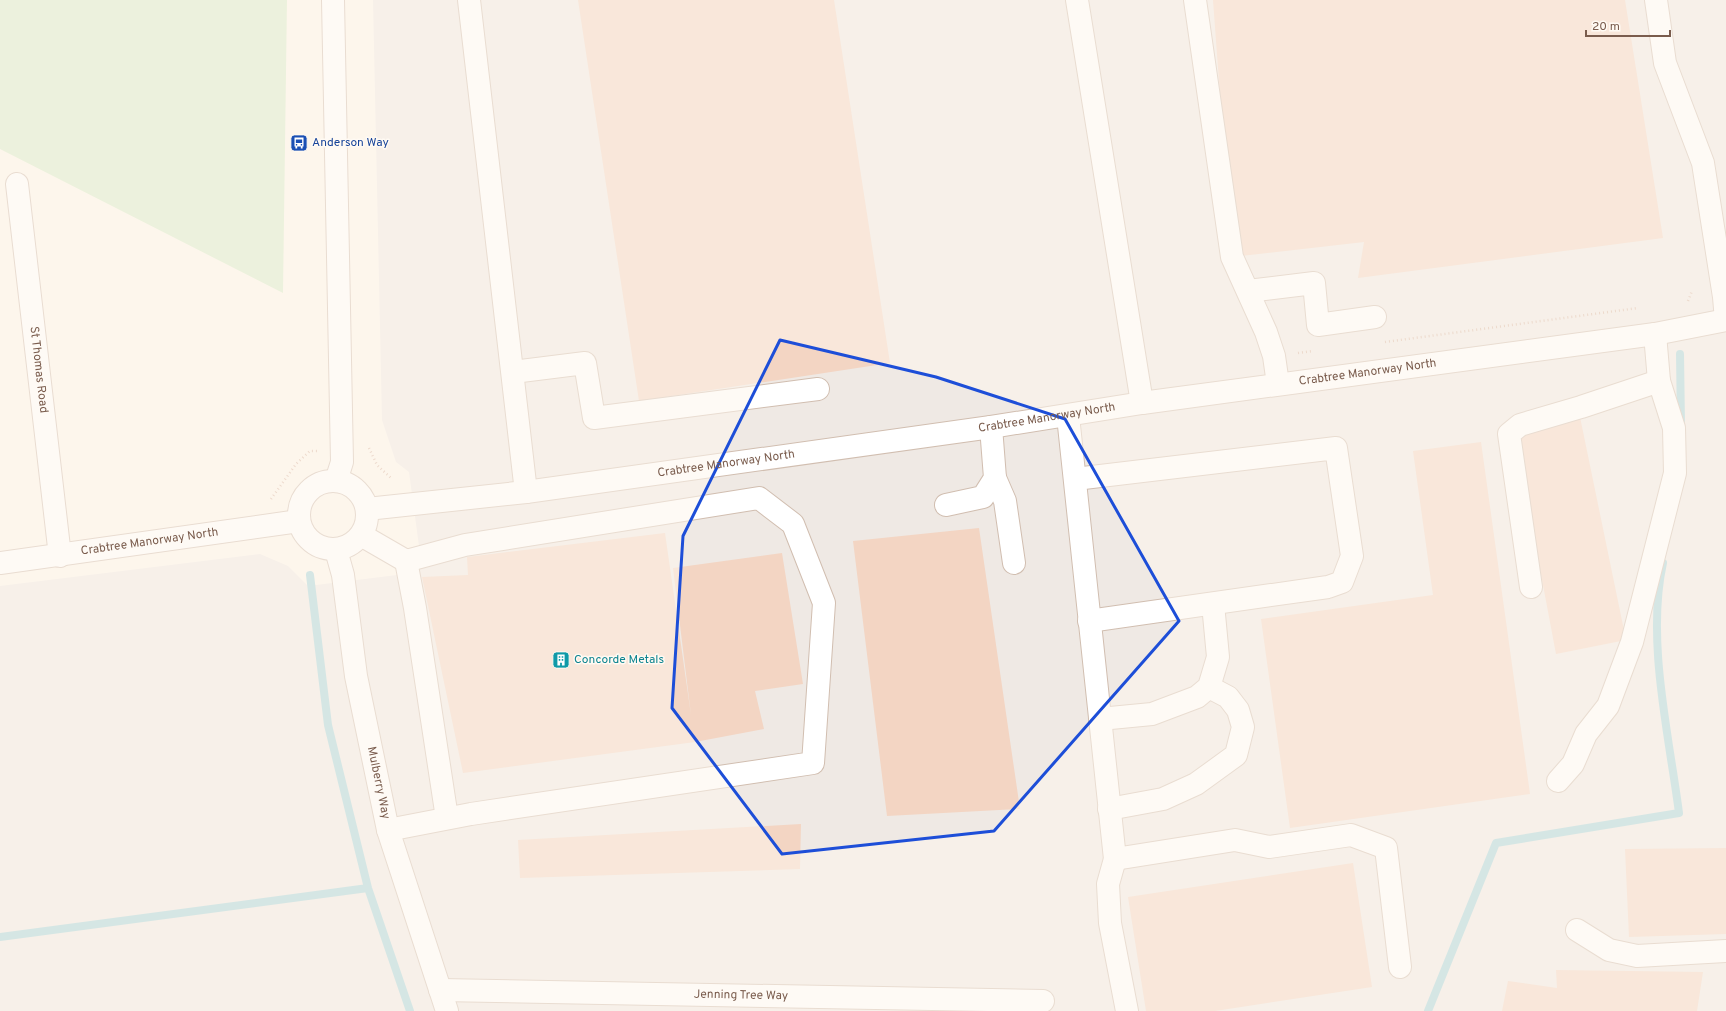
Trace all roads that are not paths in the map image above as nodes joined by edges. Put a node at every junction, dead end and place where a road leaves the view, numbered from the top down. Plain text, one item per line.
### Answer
1 (333, 0) edge
2 (469, 0) edge
3 (1077, 0) edge
4 (1195, 0) edge
5 (1656, 0) edge
6 (17, 184) dead end
7 (1248, 291) junction
8 (1375, 317) dead end
9 (1726, 320) edge
10 (1655, 334) junction
11 (513, 372) junction
12 (1659, 381) junction
13 (1278, 384) junction
14 (818, 389) dead end
15 (1142, 403) junction
16 (1068, 416) junction
17 (990, 427) junction
18 (995, 478) junction
19 (1075, 479) junction
20 (336, 481) junction
21 (526, 492) junction
22 (946, 505) dead end
23 (367, 509) junction
24 (299, 521) junction
25 (361, 535) junction
26 (336, 550) junction
27 (60, 556) junction
28 (406, 561) junction
29 (0, 563) edge
30 (1014, 563) dead end
31 (1531, 586) dead end
32 (1213, 604) junction
33 (1089, 621) junction
34 (1209, 686) junction
35 (1100, 719) junction
36 (1558, 781) dead end
37 (1109, 809) junction
38 (447, 818) junction
39 (388, 830) junction
40 (1114, 859) junction
41 (1577, 930) dead end
42 (1726, 951) edge
43 (1400, 967) dead end
44 (440, 990) junction
45 (1042, 1001) dead end
46 (447, 1011) edge
47 (1127, 1011) edge

1 - 20 street
2 - 11 street
3 - 15 street
4 - 7 street
5 - 9 street
6 - 27 street, St Thomas Road
7 - 8 street
7 - 13 street
9 - 10 street, Crabtree Manorway North
10 - 12 street
10 - 13 street, Crabtree Manorway North
11 - 14 street
11 - 21 street
12 - 31 street
12 - 36 street
13 - 15 street, Crabtree Manorway North
15 - 16 street, Crabtree Manorway North
16 - 17 street, Crabtree Manorway North
16 - 19 street
17 - 18 street
17 - 21 street, Crabtree Manorway North
18 - 22 street
18 - 30 street
19 - 32 street
19 - 33 street
20 - 23 street
20 - 24 street
21 - 23 street, Crabtree Manorway North
23 - 25 street
24 - 26 street
24 - 27 street, Crabtree Manorway North
25 - 26 street
25 - 28 street
26 - 39 street, Mulberry Way
27 - 29 street, Crabtree Manorway North
28 - 38 street
28 - 38 street
32 - 33 street
32 - 34 street
33 - 35 street
34 - 35 street
34 - 37 street
35 - 37 street
37 - 40 street
38 - 39 street
39 - 44 street, Mulberry Way
40 - 43 street
40 - 47 street
41 - 42 street
44 - 45 street, Jenning Tree Way
44 - 46 street, Mulberry Way

